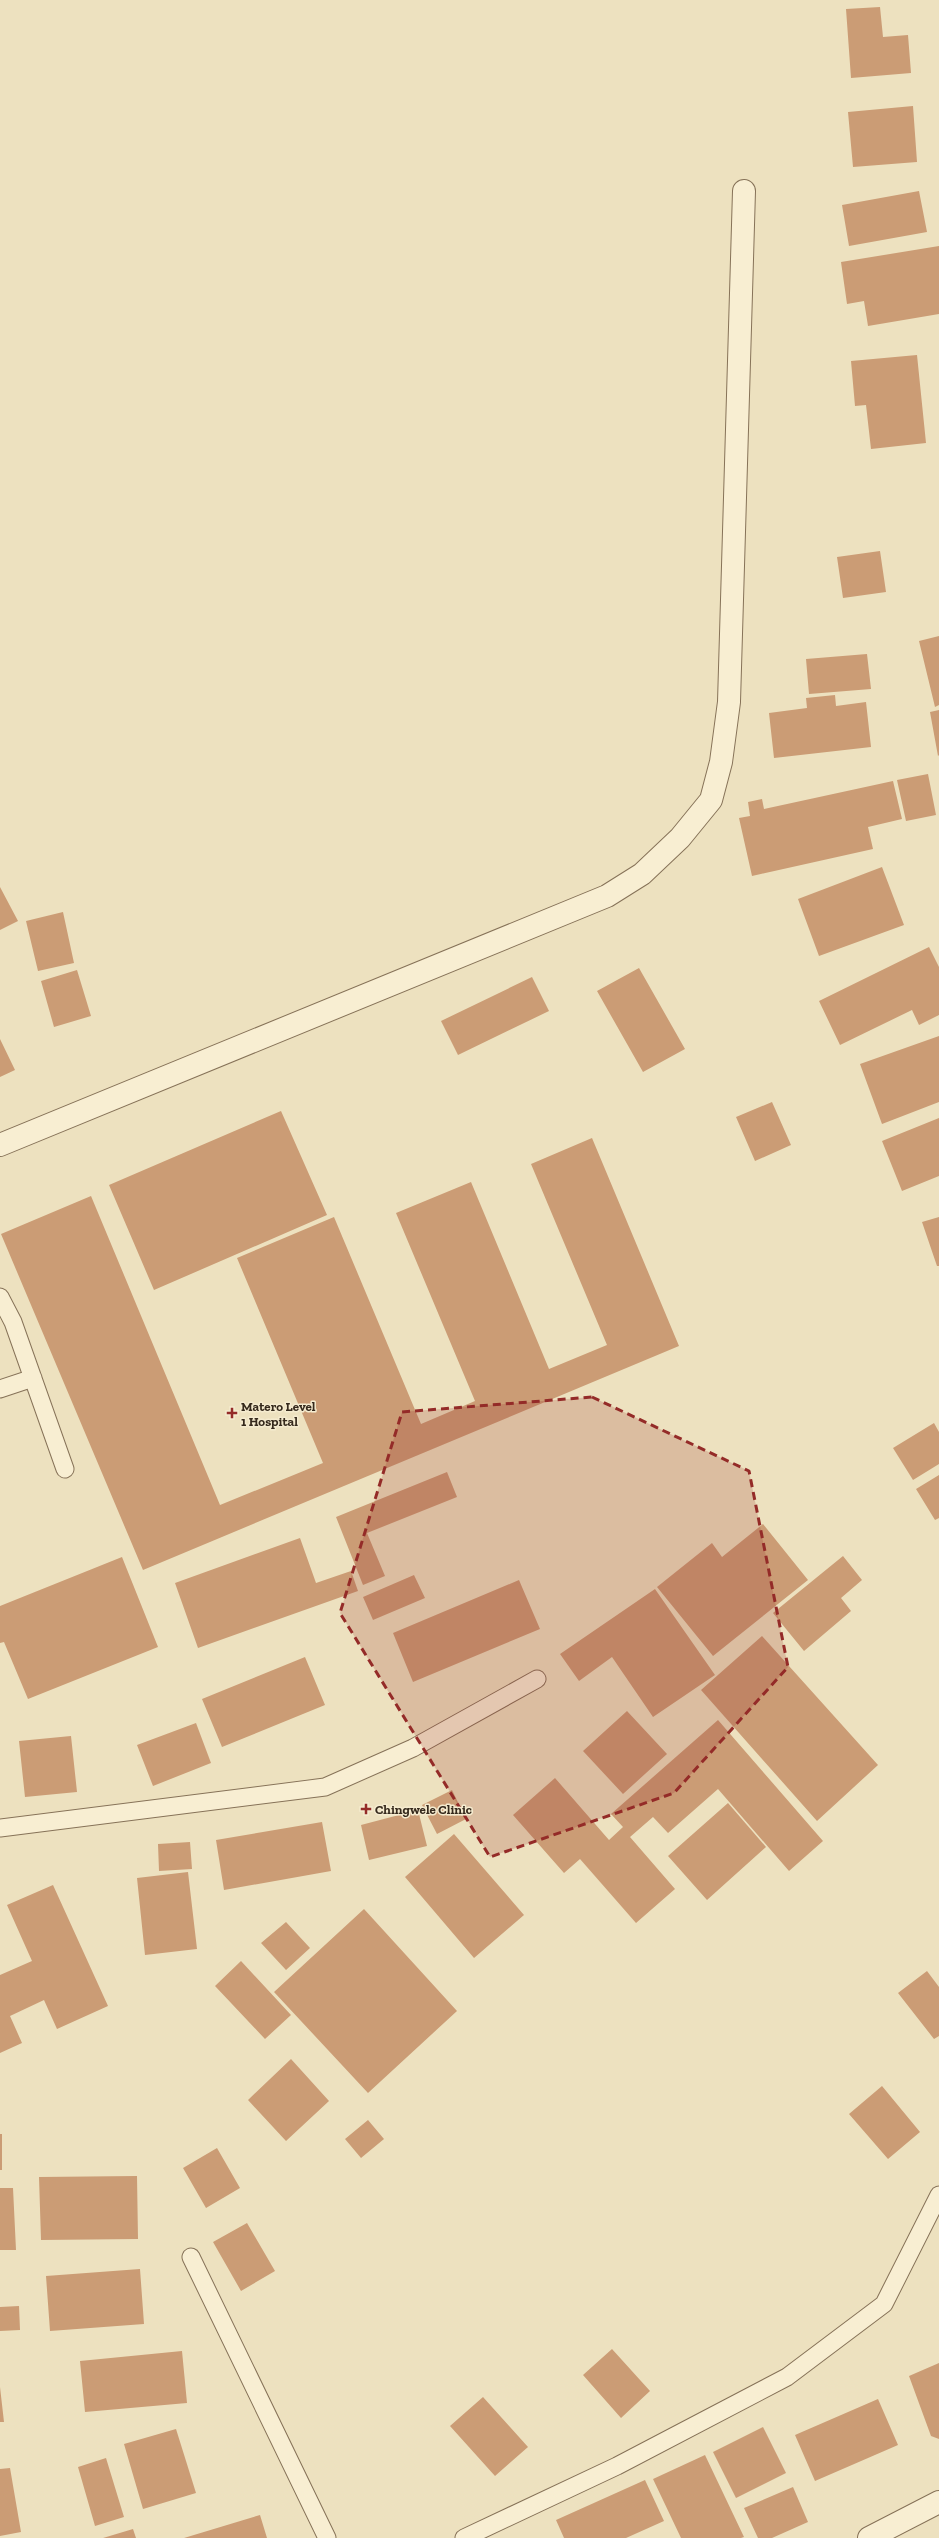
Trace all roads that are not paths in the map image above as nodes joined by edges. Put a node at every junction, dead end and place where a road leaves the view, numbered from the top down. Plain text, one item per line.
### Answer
1 (744, 191) dead end
2 (0, 1145) edge
3 (0, 1297) edge
4 (33, 1378) junction
5 (0, 1389) edge
6 (65, 1469) dead end
7 (538, 1679) dead end
8 (0, 1828) edge
9 (939, 2195) edge
10 (191, 2257) dead end
11 (939, 2502) edge
12 (327, 2538) edge
13 (464, 2538) edge
14 (869, 2538) edge

1 - 2 street
3 - 4 lane
4 - 5 lane
4 - 6 lane
7 - 8 lane
9 - 13 lane
10 - 12 lane
11 - 14 street

